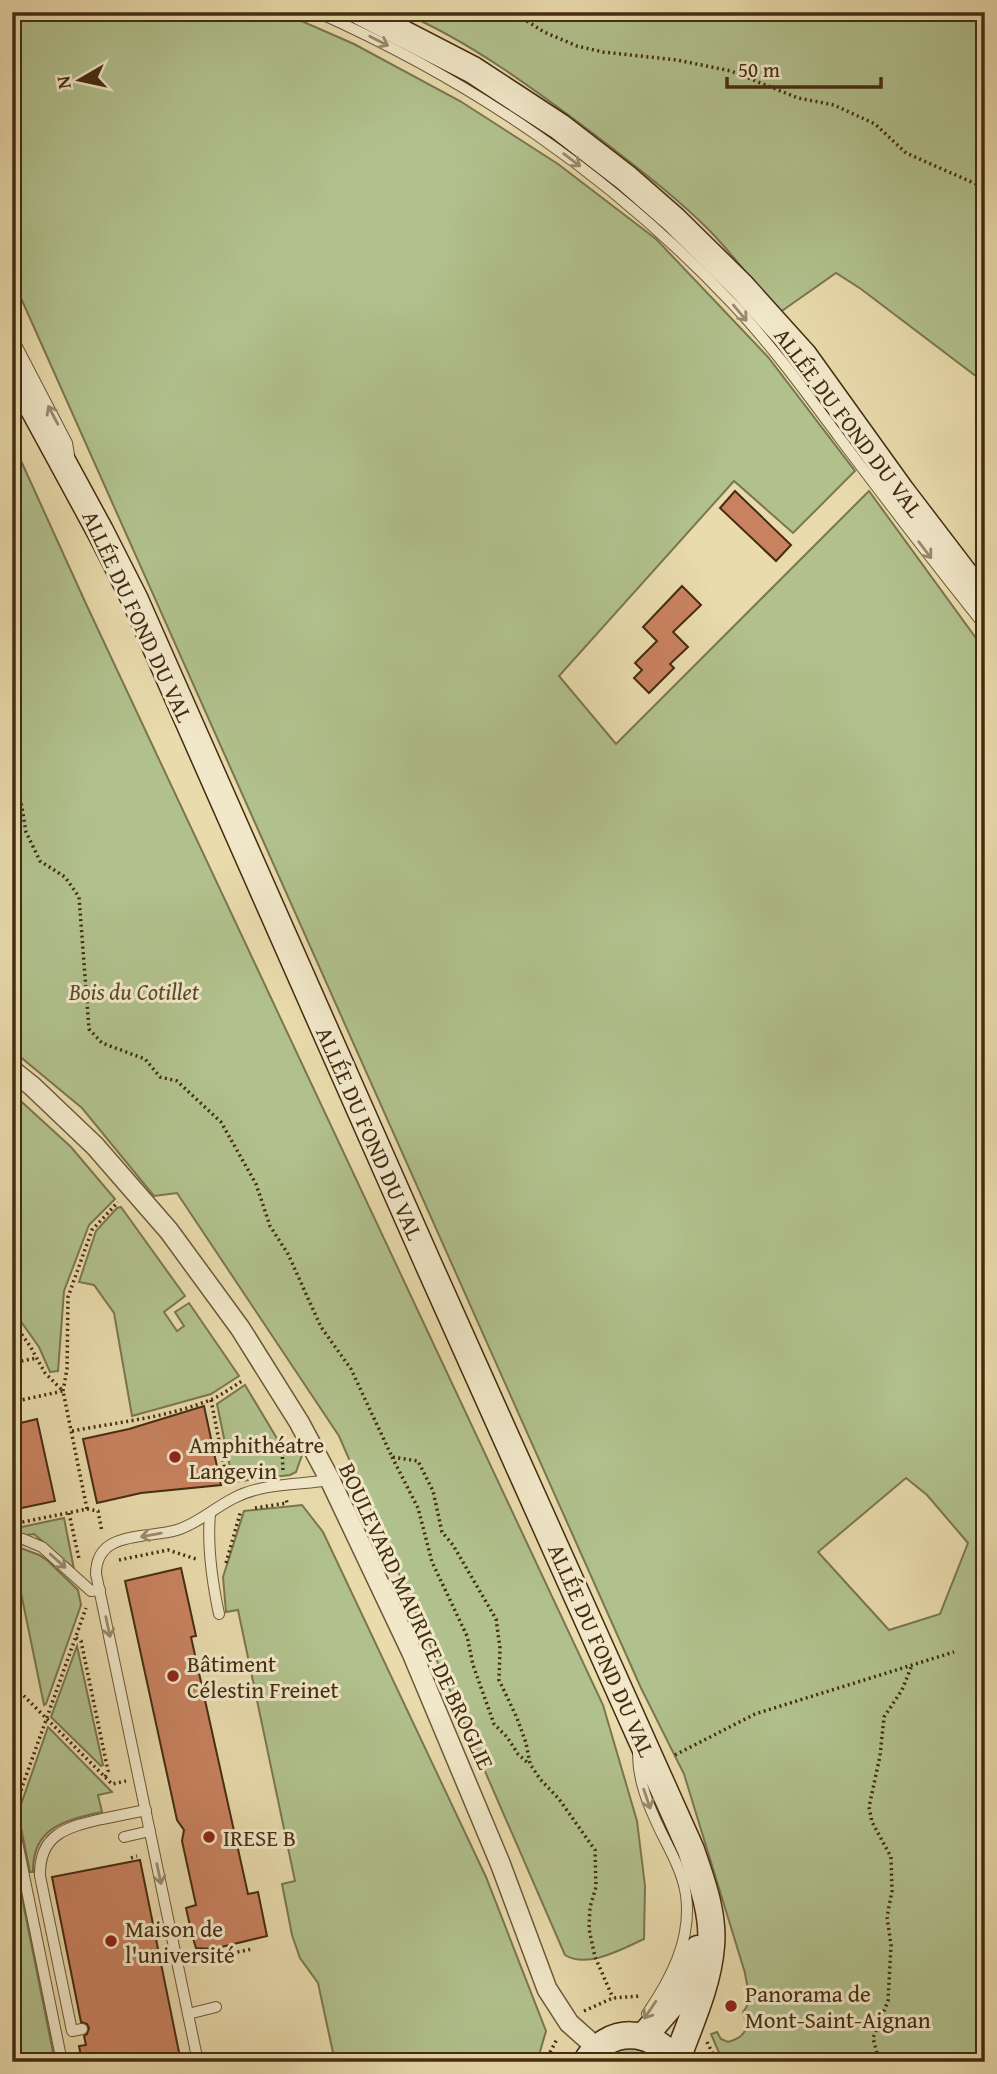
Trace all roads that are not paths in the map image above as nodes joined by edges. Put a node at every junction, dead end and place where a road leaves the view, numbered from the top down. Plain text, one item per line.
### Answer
1 (317, 12) edge
2 (361, 12) edge
3 (12, 337) edge
4 (12, 369) edge
5 (72, 479) junction
6 (985, 601) edge
7 (985, 626) edge
8 (12, 1070) edge
9 (330, 1480) junction
10 (210, 1514) junction
11 (12, 1541) edge
12 (100, 1590) junction
13 (219, 1614) dead end
14 (639, 1732) junction
15 (146, 1810) junction
16 (12, 1817) edge
17 (150, 1831) junction
18 (124, 1837) dead end
19 (708, 1906) junction
20 (216, 2007) dead end
21 (188, 2014) junction
22 (82, 2029) dead end
23 (638, 2036) junction
24 (592, 2055) edge
25 (62, 2062) edge
26 (198, 2062) edge
27 (675, 2062) edge

1 -> 7 lane
2 - 6 street, ALLÉE DU FOND DU VAL
5 -> 3 lane
4 - 5 street, ALLÉE DU FOND DU VAL
5 - 14 street, ALLÉE DU FOND DU VAL
8 - 9 street, BOULEVARD MAURICE DE BROGLIE
9 - 10 lane
9 - 24 street, BOULEVARD MAURICE DE BROGLIE
10 -> 12 lane
10 - 13 lane
11 -> 12 lane
12 -> 15 lane
14 - 19 street, ALLÉE DU FOND DU VAL
14 -> 23 lane
15 - 17 lane
15 - 22 lane
16 - 25 lane
17 - 18 lane
17 -> 21 lane
19 - 23 street, ALLÉE DU FOND DU VAL
19 - 27 street, ALLÉE DU FOND DU VAL
20 - 21 lane
21 - 26 lane
23 - 24 street
23 - 27 street

